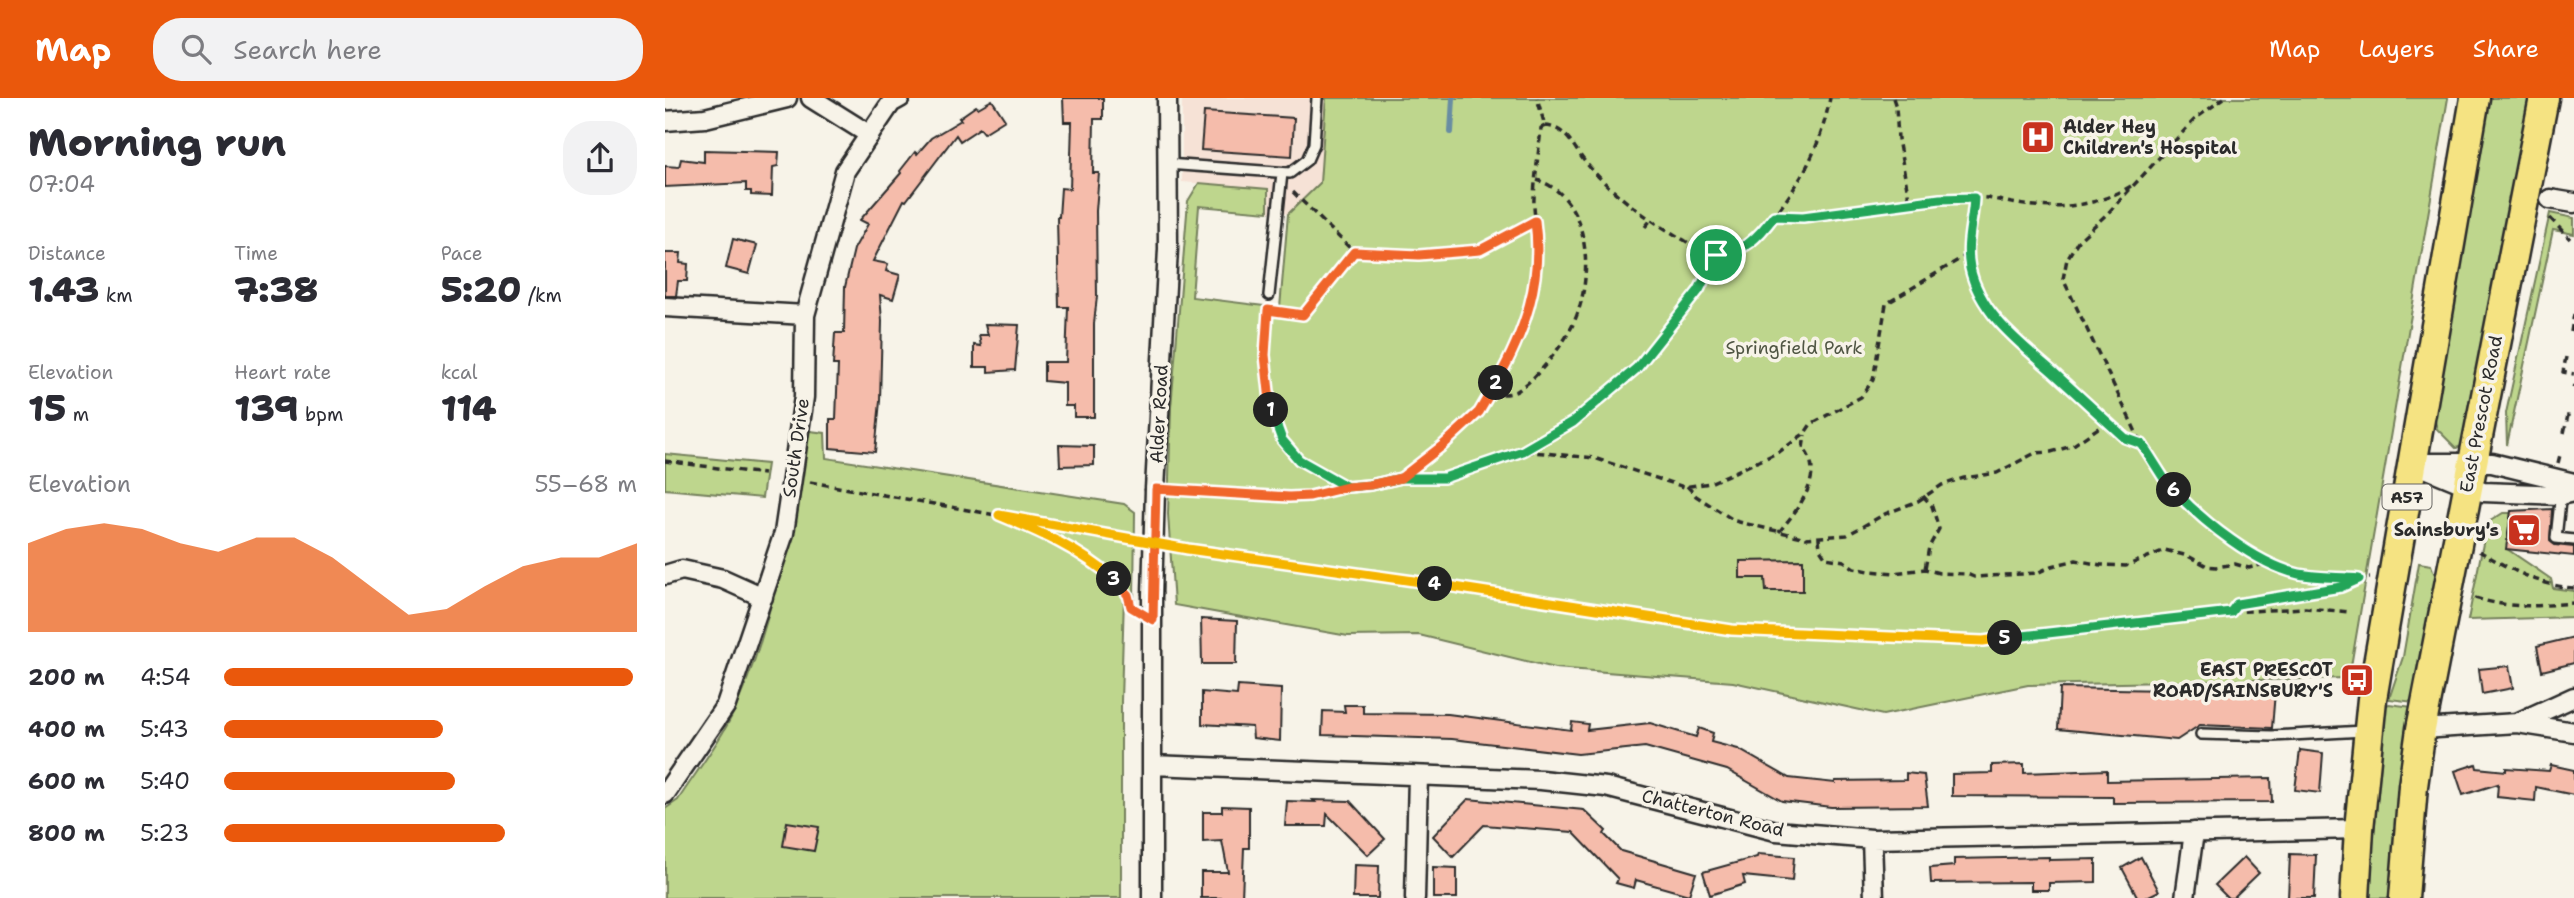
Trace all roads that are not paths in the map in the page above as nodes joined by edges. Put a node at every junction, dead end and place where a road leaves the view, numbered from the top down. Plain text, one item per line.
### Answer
1 (787, 98) edge
2 (811, 98) edge
3 (900, 98) edge
4 (1167, 98) edge
5 (1317, 98) edge
6 (2475, 98) edge
7 (2544, 98) edge
8 (665, 121) edge
9 (870, 135) junction
10 (1167, 164) junction
11 (1281, 177) junction
12 (2574, 204) edge
13 (2549, 207) road end
14 (1269, 295) road end
15 (665, 307) edge
16 (805, 315) junction
17 (2413, 463) junction
18 (2469, 474) junction
19 (2568, 488) edge
20 (2574, 540) edge
21 (665, 575) edge
22 (763, 597) junction
23 (2574, 697) edge
24 (2517, 723) junction
25 (2421, 729) junction
26 (2369, 731) junction
27 (2574, 732) edge
28 (2201, 734) dead end
29 (1152, 765) junction
30 (1418, 776) junction
31 (665, 794) edge
32 (2359, 829) junction
33 (2194, 832) junction
34 (1872, 839) junction
35 (1152, 898) edge
36 (1415, 898) edge
37 (1874, 898) edge
38 (2185, 898) edge
39 (2355, 898) edge
40 (2404, 898) edge

1 - 8 street
2 - 9 street
3 - 9 street, South Drive
4 - 10 street, Alder Road
5 - 11 lane
6 - 17 highway, A57
7 - 18 highway, East Prescot Road
9 - 16 street, South Drive
10 - 11 lane
10 - 29 street, Alder Road, bridge
11 - 14 lane
12 - 13 street
15 - 16 street
16 - 22 street, South Drive
17 - 18 street
17 - 18 street
17 - 26 highway, A57
18 - 19 street
18 - 19 street
18 - 25 highway, East Prescot Road
19 - 20 lane
21 - 22 street
22 - 31 street, South Drive
23 - 24 street
24 - 25 street
24 - 27 street
25 - 40 highway, East Prescot Road
26 - 28 lane
26 - 32 highway, A57
29 - 30 street, Chatterton Road
29 - 35 street, Alder Road
30 - 34 street, Chatterton Road
30 - 36 street
32 - 33 street, Chatterton Road
32 - 39 highway, A57
33 - 34 street, Chatterton Road
33 - 38 street
34 - 37 street

